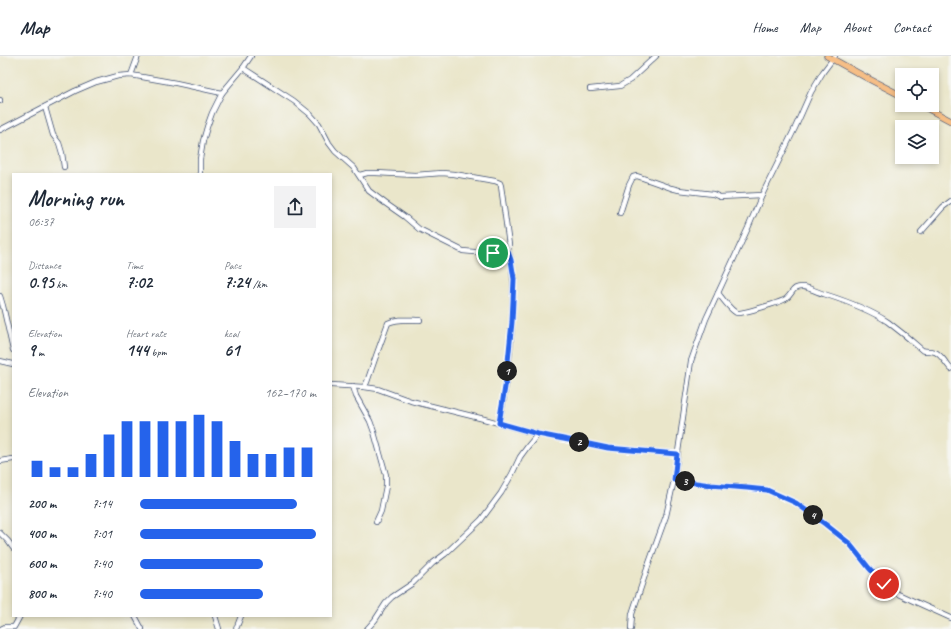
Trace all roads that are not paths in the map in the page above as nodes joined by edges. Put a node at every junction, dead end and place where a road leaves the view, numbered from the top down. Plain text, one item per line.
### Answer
1 (138, 56) edge
2 (251, 56) edge
3 (656, 56) edge
4 (832, 57) edge
5 (243, 68) junction
6 (130, 75) junction
7 (590, 89) dead end
8 (895, 92) edge
9 (222, 94) junction
10 (45, 107) junction
11 (934, 112) edge
12 (951, 121) edge
13 (0, 130) edge
14 (64, 167) dead end
15 (200, 173) edge
16 (360, 175) junction
17 (762, 195) junction
18 (951, 201) edge
19 (620, 214) dead end
20 (921, 232) dead end
21 (508, 252) junction
22 (718, 293) junction
23 (0, 296) edge
24 (420, 320) dead end
25 (12, 346) edge
26 (0, 361) edge
27 (12, 364) edge
28 (951, 369) edge
29 (332, 384) edge
30 (353, 386) junction
31 (364, 386) junction
32 (499, 423) junction
33 (538, 434) junction
34 (677, 454) junction
35 (12, 459) edge
36 (0, 461) edge
37 (674, 480) junction
38 (376, 522) dead end
39 (0, 533) edge
40 (12, 546) edge
41 (19, 617) edge
42 (136, 617) edge
43 (215, 617) edge
44 (241, 617) edge
45 (951, 618) edge
46 (1, 629) edge
47 (142, 629) edge
48 (219, 629) edge
49 (236, 629) edge
50 (367, 629) edge
51 (631, 629) edge

1 - 6 street
2 - 5 street
3 - 7 street
4 - 8 main road
4 - 17 street
5 - 9 street
5 - 16 street
6 - 9 street
6 - 10 street
9 - 15 street
10 - 13 street
10 - 14 street
11 - 12 main road
16 - 21 street
16 - 21 street
17 - 19 street
17 - 22 street
18 - 20 street
21 - 32 street
22 - 28 street
22 - 34 street
23 - 25 street
24 - 31 street
26 - 27 street
29 - 30 street
30 - 31 street
30 - 38 street
31 - 32 street
32 - 33 street
33 - 34 street
33 - 50 street
34 - 37 street
35 - 36 street
37 - 45 street
37 - 51 street
39 - 40 street
41 - 46 street
42 - 47 street
43 - 48 street
44 - 49 street

